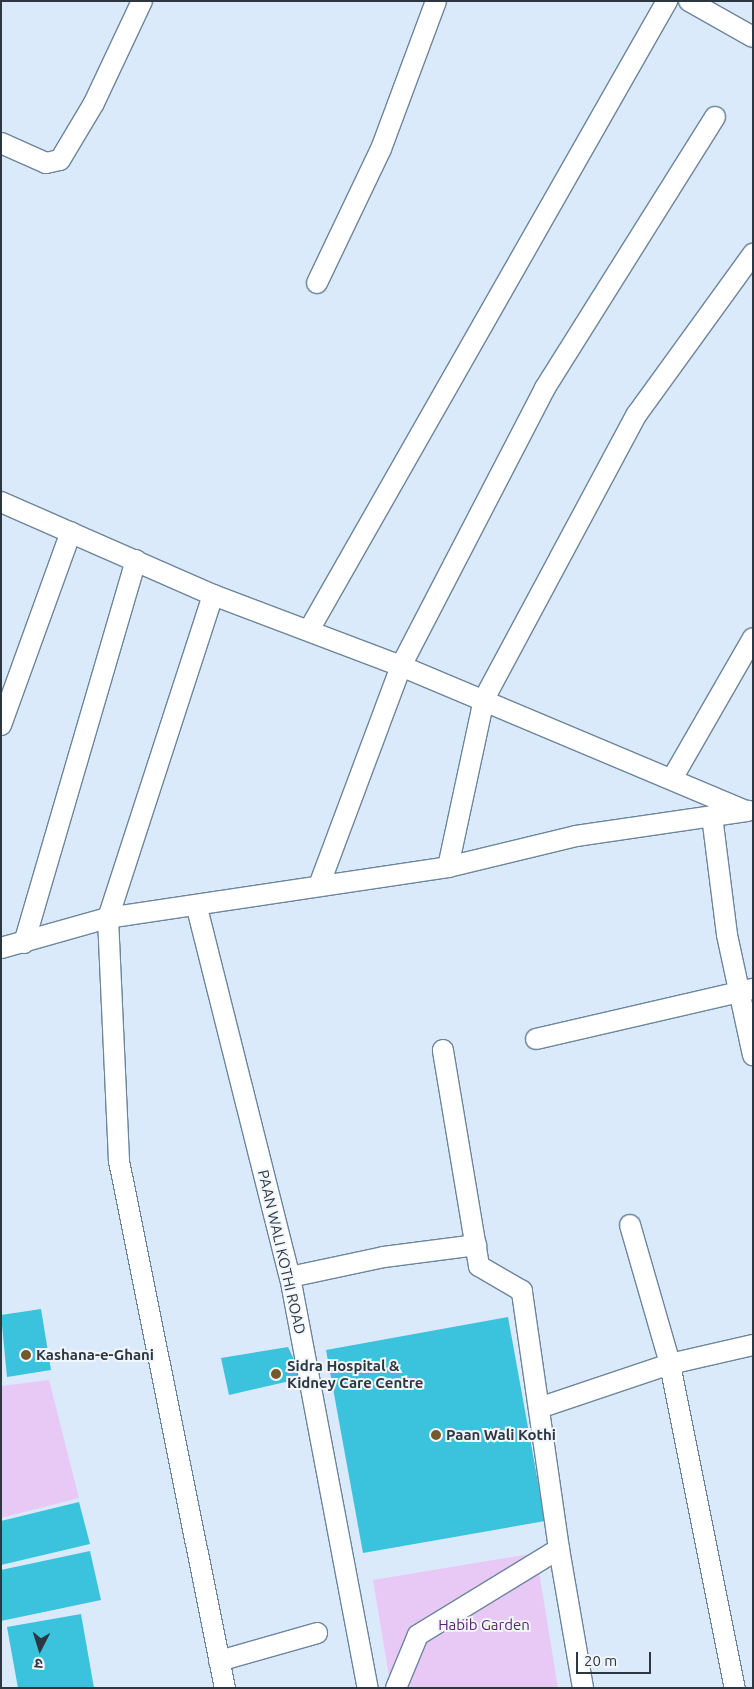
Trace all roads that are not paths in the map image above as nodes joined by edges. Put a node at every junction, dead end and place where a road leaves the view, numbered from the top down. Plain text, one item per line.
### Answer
1 (142, 1) edge
2 (436, 1) edge
3 (667, 1) edge
4 (689, 1) edge
5 (753, 37) edge
6 (715, 117) dead end
7 (1, 143) edge
8 (753, 254) edge
9 (317, 282) dead end
10 (1, 502) edge
11 (71, 532) junction
12 (136, 560) junction
13 (213, 595) junction
14 (309, 630) junction
15 (753, 638) edge
16 (401, 666) junction
17 (484, 699) junction
18 (1, 725) edge
19 (672, 777) junction
20 (750, 810) edge
21 (712, 816) junction
22 (448, 867) junction
23 (320, 883) junction
24 (197, 908) junction
25 (108, 918) junction
26 (24, 943) junction
27 (1, 948) edge
28 (746, 990) edge
29 (536, 1040) dead end
30 (443, 1050) dead end
31 (753, 1055) edge
32 (630, 1225) dead end
33 (476, 1245) junction
34 (290, 1277) junction
35 (753, 1345) edge
36 (670, 1364) junction
37 (539, 1408) junction
38 (559, 1549) junction
39 (317, 1633) dead end
40 (219, 1661) junction
41 (225, 1688) edge
42 (368, 1688) edge
43 (396, 1688) edge
44 (584, 1688) edge
45 (735, 1688) edge

1 - 7 street
2 - 9 street
3 - 14 street
4 - 5 street
6 - 16 street
8 - 17 street
10 - 11 street
11 - 12 street
11 - 18 street
12 - 13 street
12 - 26 street
13 - 14 street
13 - 25 street
14 - 16 street
15 - 19 street
16 - 17 street
16 - 23 street
17 - 19 street
17 - 22 street
19 - 20 street
20 - 21 street
21 - 22 street
21 - 28 street
22 - 23 street
23 - 24 street
24 - 25 street
24 - 34 street, PAAN WALI KOTHI ROAD
25 - 26 street
25 - 40 street
26 - 27 street
28 - 29 street
28 - 31 street
30 - 33 street
32 - 36 street
33 - 34 street
33 - 37 street
34 - 42 street, PAAN WALI KOTHI ROAD
35 - 36 street
36 - 37 street
36 - 45 street
37 - 38 street
38 - 43 street
38 - 44 street
39 - 40 street
40 - 41 street

